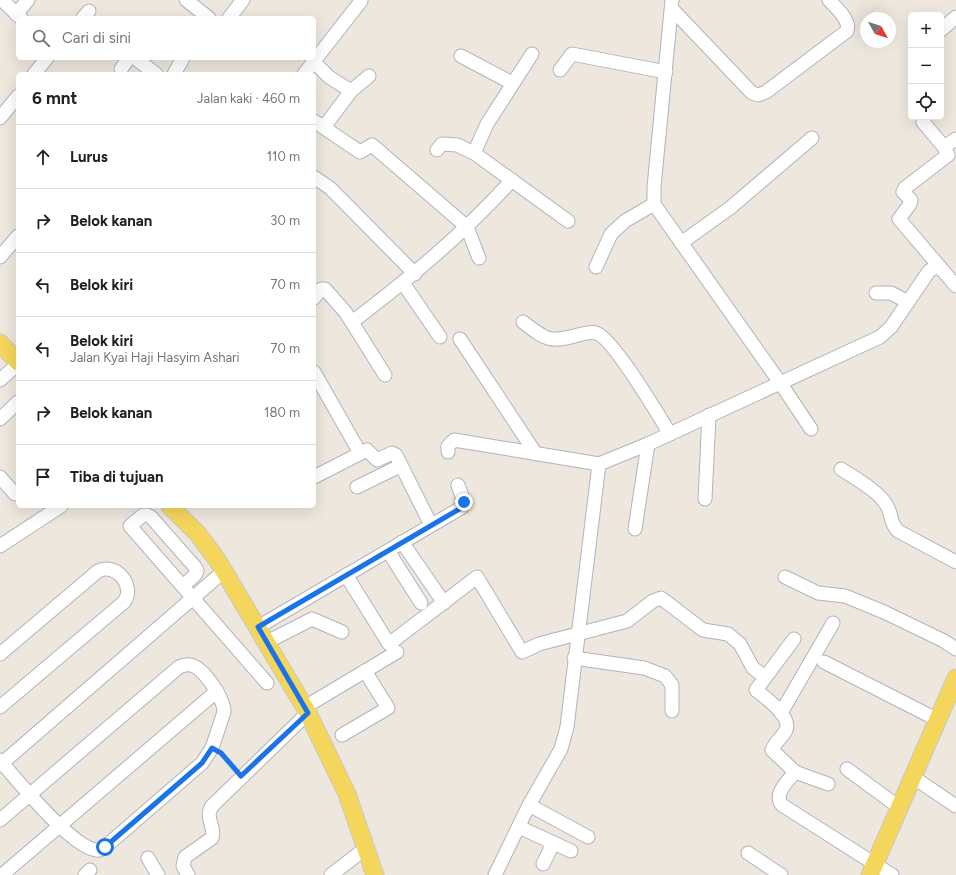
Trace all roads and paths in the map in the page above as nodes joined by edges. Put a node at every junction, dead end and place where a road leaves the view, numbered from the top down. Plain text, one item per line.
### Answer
1 (2, 0) edge
2 (28, 0) edge
3 (186, 0) edge
4 (243, 0) edge
5 (829, 0) edge
6 (361, 1) dead end
7 (672, 5) edge
8 (18, 16) edge
9 (206, 16) edge
10 (231, 16) edge
11 (956, 17) edge
12 (944, 27) edge
13 (532, 54) dead end
14 (461, 56) dead end
15 (316, 59) edge
16 (45, 60) edge
17 (128, 60) edge
18 (138, 60) edge
19 (182, 60) edge
20 (314, 62) joint
21 (121, 69) dead end
22 (560, 70) dead end
23 (36, 72) edge
24 (153, 72) edge
25 (177, 72) edge
26 (306, 72) edge
27 (666, 72) junction
28 (369, 76) dead end
29 (512, 83) junction
30 (351, 91) junction
31 (16, 98) edge
32 (0, 118) edge
33 (923, 122) dead end
34 (319, 124) edge
35 (812, 138) dead end
36 (956, 139) edge
37 (944, 147) junction
38 (437, 150) dead end
39 (474, 153) junction
40 (316, 178) edge
41 (512, 180) junction
42 (654, 204) junction
43 (568, 221) dead end
44 (467, 228) junction
45 (16, 242) edge
46 (681, 243) junction
47 (0, 257) edge
48 (479, 258) dead end
49 (596, 267) dead end
50 (940, 268) junction
51 (415, 274) junction
52 (403, 283) junction
53 (956, 286) edge
54 (876, 293) dead end
55 (316, 295) edge
56 (908, 302) junction
57 (352, 322) junction
58 (523, 322) dead end
59 (440, 337) dead end
60 (460, 339) dead end
61 (0, 343) edge
62 (16, 361) edge
63 (16, 365) edge
64 (386, 375) dead end
65 (316, 376) edge
66 (0, 380) edge
67 (781, 384) junction
68 (16, 404) edge
69 (710, 415) junction
70 (0, 419) edge
71 (810, 428) dead end
72 (670, 434) junction
73 (648, 444) junction
74 (448, 452) dead end
75 (360, 453) junction
76 (536, 454) junction
77 (599, 464) junction
78 (400, 466) junction
79 (841, 468) dead end
80 (316, 476) edge
81 (0, 477) edge
82 (458, 485) dead end
83 (357, 487) dead end
84 (15, 494) dead end
85 (705, 499) dead end
86 (58, 508) edge
87 (173, 508) edge
88 (431, 525) junction
89 (635, 529) dead end
90 (402, 542) junction
91 (0, 546) edge
92 (388, 551) junction
93 (956, 562) edge
94 (224, 571) junction
95 (346, 575) junction
96 (785, 577) dead end
97 (183, 586) junction
98 (193, 598) junction
99 (421, 603) dead end
100 (444, 603) junction
101 (873, 617) dead end
102 (831, 626) dead end
103 (258, 627) junction
104 (342, 632) dead end
105 (577, 633) junction
106 (794, 639) dead end
107 (267, 642) junction
108 (956, 649) edge
109 (397, 652) dead end
110 (0, 654) edge
111 (956, 656) edge
112 (574, 658) junction
113 (824, 662) dead end
114 (365, 671) junction
115 (764, 677) junction
116 (956, 678) edge
117 (267, 683) dead end
118 (217, 691) junction
119 (0, 707) edge
120 (306, 710) junction
121 (672, 711) dead end
122 (781, 713) junction
123 (938, 720) junction
124 (342, 735) dead end
125 (212, 748) junction
126 (1, 762) edge
127 (847, 769) dead end
128 (795, 772) junction
129 (241, 776) junction
130 (913, 777) junction
131 (828, 784) dead end
132 (30, 794) junction
133 (529, 805) junction
134 (956, 806) edge
135 (900, 808) junction
136 (0, 820) edge
137 (58, 826) junction
138 (519, 827) junction
139 (588, 837) dead end
140 (550, 843) junction
141 (366, 848) junction
142 (570, 851) dead end
143 (748, 853) dead end
144 (148, 858) dead end
145 (543, 864) dead end
146 (872, 870) edge
147 (2, 875) edge
148 (158, 875) edge
149 (188, 875) edge
150 (331, 875) edge
151 (375, 875) edge
152 (495, 875) edge
153 (781, 875) edge
154 (892, 875) edge

1 - 8 street
2 - 8 street
3 - 9 street
4 - 10 street
5 - 7 street
6 - 15 street
7 - 27 street
11 - 12 street
13 - 29 street
14 - 29 street
16 - 23 street
17 - 21 street
18 - 24 street
19 - 25 street
20 - 26 street
20 - 30 street
22 - 27 street
27 - 42 street
28 - 30 street
29 - 39 street
30 - 34 street
31 - 32 street
33 - 37 street
34 - 44 street
35 - 46 street
36 - 37 street
37 - 50 street
38 - 39 street
39 - 41 street
40 - 51 street
41 - 43 street
41 - 44 street
42 - 46 street
42 - 49 street
44 - 48 street
44 - 51 street
45 - 47 street
46 - 67 street
50 - 53 street
50 - 56 street
51 - 52 street
52 - 57 street
52 - 59 street
54 - 56 street
55 - 57 street
56 - 67 street
57 - 64 street
58 - 72 street
60 - 76 street
61 - 62 main road
63 - 66 street
65 - 75 street
67 - 69 street
67 - 71 street
68 - 70 street
69 - 72 street
69 - 85 street
72 - 73 street
73 - 77 street
73 - 89 street
74 - 76 street
75 - 78 street
75 - 80 street
76 - 77 street
77 - 105 street
78 - 83 street
78 - 88 street
79 - 93 street
81 - 84 street
82 - 88 street
86 - 91 street
87 - 94 main road
88 - 90 street
90 - 92 street
90 - 100 street
92 - 95 street
92 - 99 street
94 - 98 street
94 - 103 main road
95 - 100 street
95 - 103 street
96 - 108 street
97 - 97 street
97 - 98 street
98 - 117 street
98 - 126 street
100 - 105 street
101 - 111 street
102 - 122 street
103 - 107 main road
104 - 107 street
105 - 112 street
105 - 115 street
106 - 115 street
107 - 120 main road
109 - 114 street
110 - 119 street
112 - 121 street
112 - 133 street
113 - 123 street
114 - 120 street
114 - 124 street
115 - 122 street
116 - 123 main road
118 - 125 street
118 - 132 street
118 - 137 street
120 - 129 street
120 - 141 main road
122 - 128 street
123 - 130 main road
125 - 129 path
125 - 137 street
126 - 132 street
127 - 135 street
128 - 131 street
128 - 146 street
129 - 149 street
130 - 134 street
130 - 135 main road
132 - 136 street
132 - 137 street
133 - 138 street
133 - 139 street
135 - 146 main road
137 - 147 street
138 - 140 street
138 - 152 street
140 - 142 street
140 - 145 street
141 - 150 street
141 - 151 main road
143 - 153 street
144 - 148 street
146 - 154 street

